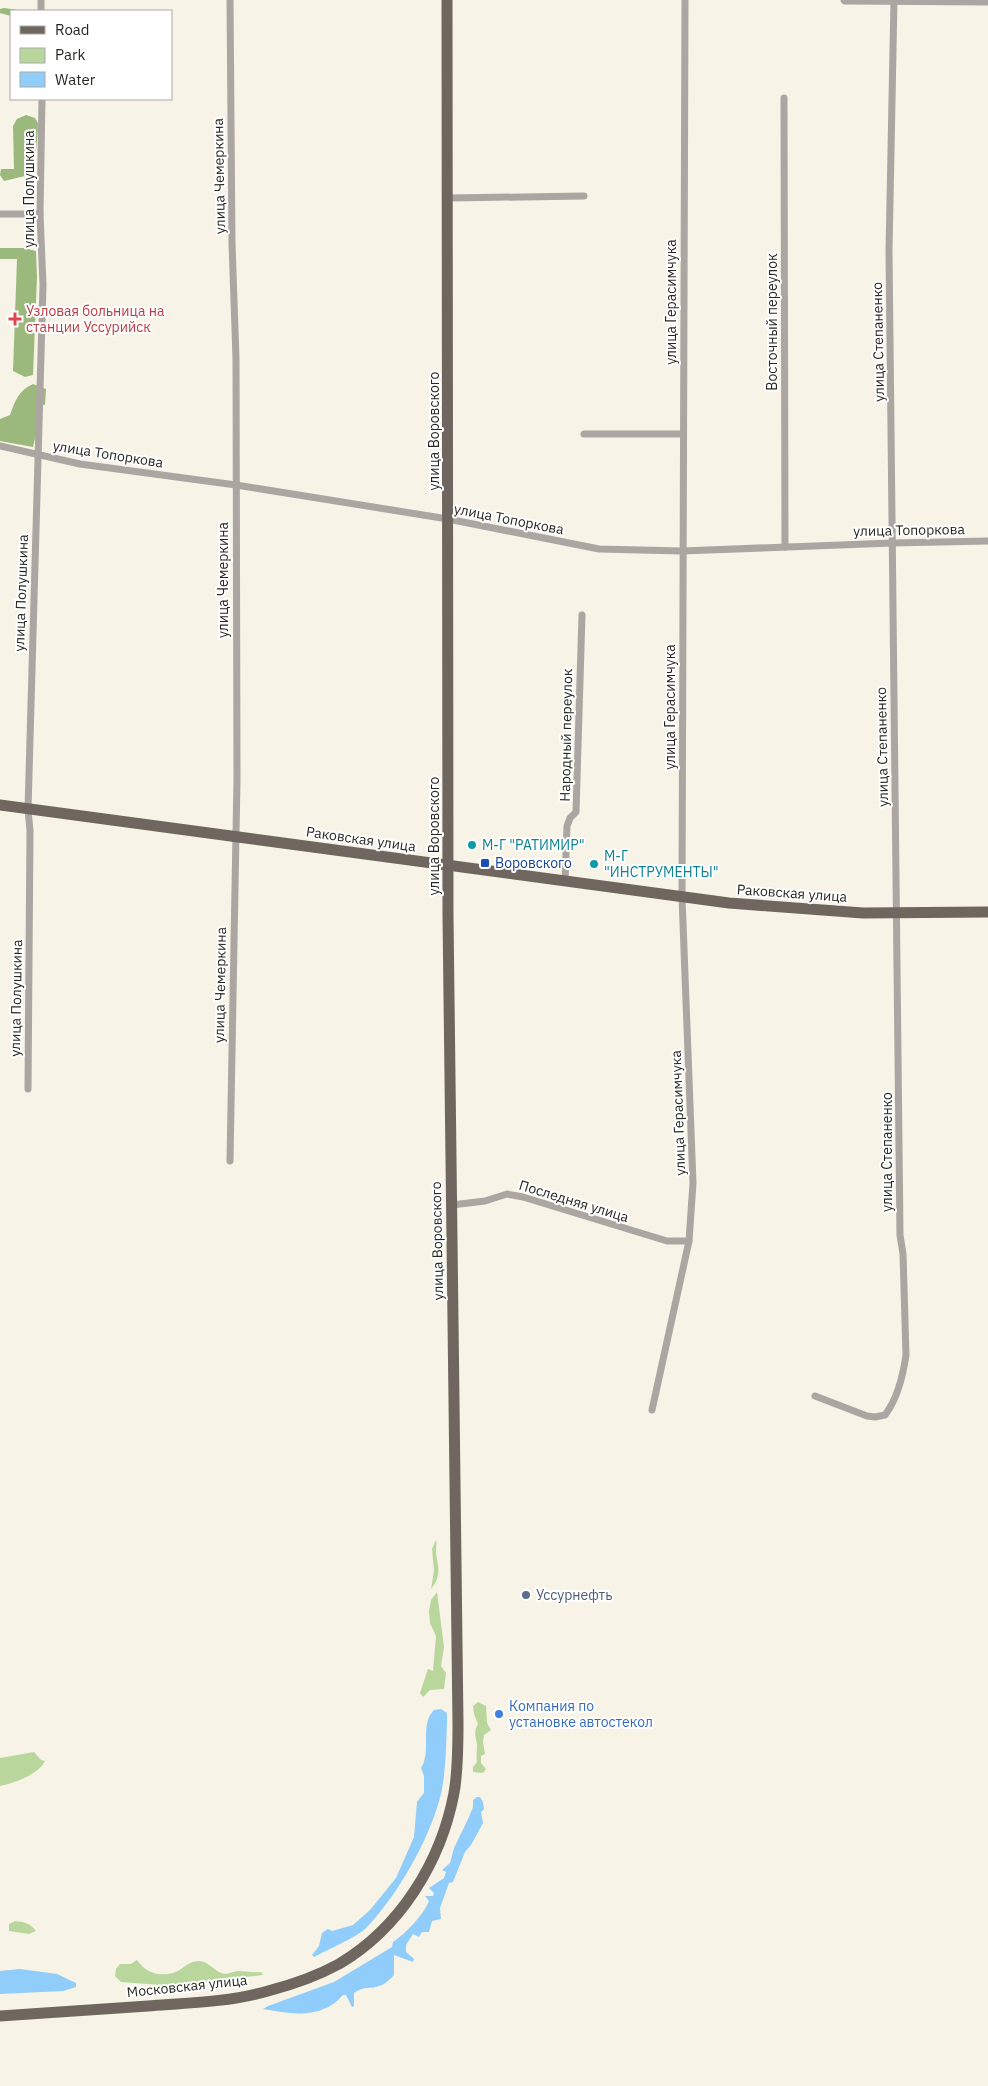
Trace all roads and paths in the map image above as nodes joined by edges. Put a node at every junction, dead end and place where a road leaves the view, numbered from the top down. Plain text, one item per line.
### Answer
1 (230, 0) edge
2 (447, 0) edge
3 (685, 0) edge
4 (845, 0) edge
5 (894, 0) edge
6 (988, 1) edge
7 (784, 98) dead end
8 (42, 100) edge
9 (584, 196) dead end
10 (448, 198) junction
11 (0, 214) edge
12 (40, 214) junction
13 (584, 434) dead end
14 (682, 434) junction
15 (0, 446) edge
16 (39, 456) junction
17 (236, 485) junction
18 (448, 519) junction
19 (988, 541) edge
20 (892, 543) junction
21 (785, 546) junction
22 (682, 550) junction
23 (582, 615) dead end
24 (0, 805) edge
25 (28, 809) junction
26 (235, 837) junction
27 (449, 866) junction
28 (565, 882) junction
29 (682, 897) junction
30 (988, 912) edge
31 (896, 913) junction
32 (28, 1089) dead end
33 (230, 1161) dead end
34 (452, 1205) junction
35 (689, 1241) junction
36 (815, 1396) dead end
37 (652, 1410) dead end
38 (458, 1672) joint
39 (0, 2016) edge

1 - 17 street, улица Чемеркина
2 - 10 main road, улица Воровского
3 - 14 street, улица Герасимчука
4 - 5 street
5 - 6 street
5 - 20 street, улица Степаненко
7 - 21 street, Восточный переулок
8 - 12 street, улица Полушкина
9 - 10 street
10 - 18 main road, улица Воровского
11 - 12 street
12 - 16 street, улица Полушкина
13 - 14 street
14 - 22 street, улица Герасимчука
15 - 16 street, улица Топоркова
16 - 17 street, улица Топоркова
16 - 25 street, улица Полушкина
17 - 18 street, улица Топоркова
17 - 26 street, улица Чемеркина
18 - 22 street, улица Топоркова
18 - 27 main road, улица Воровского
19 - 20 street, улица Топоркова
20 - 21 street, улица Топоркова
20 - 31 street, улица Степаненко
21 - 22 street, улица Топоркова
22 - 29 street, улица Герасимчука
23 - 28 street, Народный переулок
24 - 25 main road, Раковская улица
25 - 26 main road, Раковская улица
25 - 32 street, улица Полушкина
26 - 27 main road, Раковская улица
26 - 33 street, улица Чемеркина
27 - 28 main road, Раковская улица
27 - 34 main road, улица Воровского
28 - 29 main road, Раковская улица
29 - 31 main road, Раковская улица
29 - 35 street, улица Герасимчука
30 - 31 main road, Раковская улица
31 - 36 street, улица Степаненко
34 - 35 street, Последняя улица
34 - 38 main road, улица Воровского
35 - 37 street, улица Герасимчука
38 - 39 main road, Московская улица

